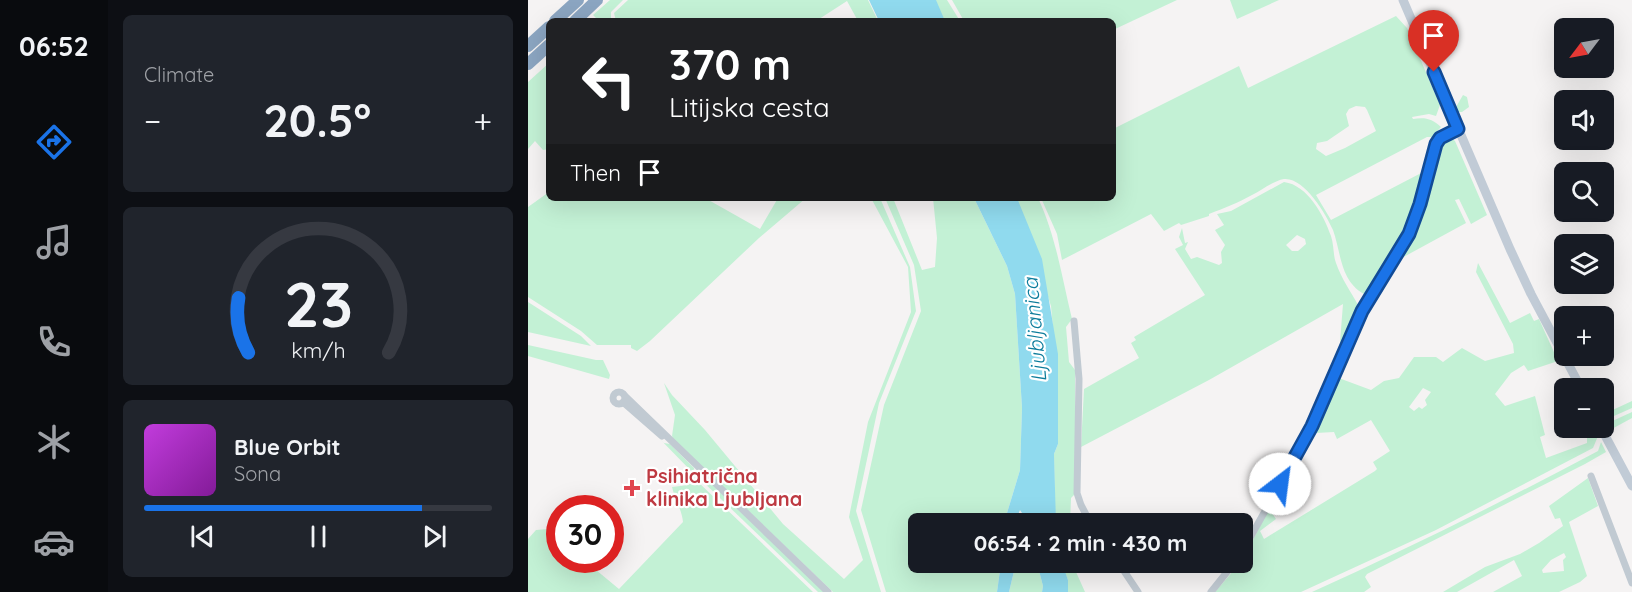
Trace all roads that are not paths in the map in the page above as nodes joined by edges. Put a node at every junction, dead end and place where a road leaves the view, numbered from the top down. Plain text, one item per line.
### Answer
1 (578, 0) edge
2 (597, 0) edge
3 (1403, 0) edge
4 (558, 18) edge
5 (577, 18) edge
6 (546, 30) edge
7 (528, 46) edge
8 (546, 48) edge
9 (528, 64) edge
10 (1458, 129) junction
11 (1074, 321) dead end
12 (1576, 378) edge
13 (624, 399) dead end
14 (1606, 438) edge
15 (1592, 476) dead end
16 (1632, 486) edge
17 (1085, 513) edge
18 (1253, 533) edge
19 (1125, 573) edge
20 (1226, 573) edge
21 (1632, 583) edge
22 (828, 592) edge
23 (1138, 592) edge
24 (1211, 592) edge

1 - 4 highway
2 - 5 highway
3 - 10 main road
6 - 7 highway
8 - 9 highway
10 - 12 main road
10 - 18 street
11 - 17 street
13 - 22 street
14 - 16 main road
15 - 21 street
19 - 23 street
20 - 24 street

